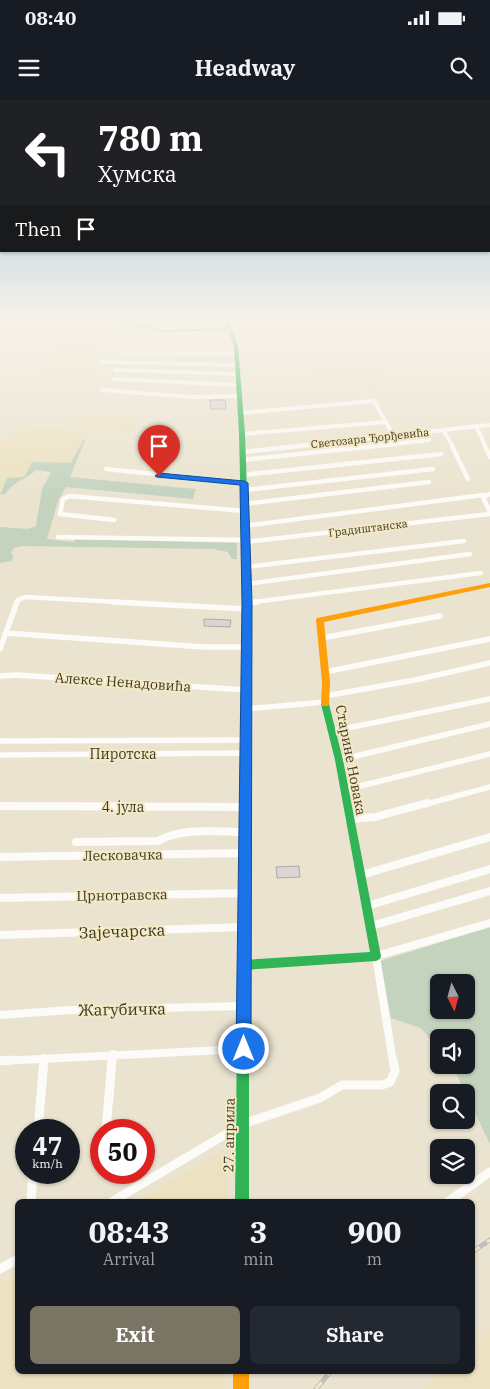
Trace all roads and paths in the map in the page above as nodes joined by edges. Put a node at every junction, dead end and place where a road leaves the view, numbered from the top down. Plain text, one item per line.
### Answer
1 (152, 380) edge
2 (238, 380) edge
3 (238, 385) junction
4 (102, 390) dead end
5 (239, 396) junction
6 (241, 413) junction
7 (386, 422) junction
8 (490, 425) edge
9 (476, 426) junction
10 (443, 430) junction
11 (242, 434) junction
12 (393, 435) junction
13 (429, 440) dead end
14 (441, 454) dead end
15 (243, 456) junction
16 (490, 457) edge
17 (106, 469) dead end
18 (433, 469) dead end
19 (468, 479) dead end
20 (429, 482) dead end
21 (244, 483) junction
22 (490, 494) edge
23 (483, 495) junction
24 (244, 508) junction
25 (490, 513) edge
26 (114, 520) dead end
27 (245, 526) junction
28 (58, 537) dead end
29 (245, 541) junction
30 (464, 541) dead end
31 (470, 554) dead end
32 (246, 567) junction
33 (481, 573) dead end
34 (246, 584) junction
35 (490, 585) edge
36 (247, 606) junction
37 (440, 616) dead end
38 (5, 633) junction
39 (322, 638) junction
40 (490, 638) edge
41 (247, 647) junction
42 (0, 649) edge
43 (490, 663) edge
44 (325, 672) junction
45 (0, 676) edge
46 (246, 690) junction
47 (325, 699) junction
48 (490, 699) edge
49 (246, 709) junction
50 (490, 724) edge
51 (333, 731) junction
52 (246, 740) junction
53 (0, 741) edge
54 (246, 753) junction
55 (490, 754) edge
56 (0, 755) edge
57 (339, 760) junction
58 (490, 787) edge
59 (344, 790) junction
60 (0, 806) edge
61 (246, 807) junction
62 (349, 819) junction
63 (245, 832) junction
64 (490, 837) edge
65 (76, 842) dead end
66 (245, 853) junction
67 (0, 857) edge
68 (490, 869) edge
69 (361, 874) junction
70 (490, 891) edge
71 (245, 893) junction
72 (0, 898) edge
73 (367, 906) junction
74 (490, 924) edge
75 (371, 926) junction
76 (244, 927) junction
77 (0, 935) edge
78 (376, 956) junction
79 (244, 965) junction
80 (244, 1006) junction
81 (0, 1015) edge
82 (244, 1049) junction
83 (113, 1054) junction
84 (44, 1058) junction
85 (0, 1061) edge
86 (39, 1119) edge
87 (107, 1119) edge
88 (243, 1124) junction
89 (490, 1172) edge
90 (32, 1184) edge
91 (31, 1199) edge
92 (116, 1199) edge
93 (242, 1199) edge
94 (452, 1199) edge
95 (15, 1260) edge
96 (0, 1269) edge
97 (241, 1374) edge
98 (241, 1389) edge

1 - 3 street
2 - 3 main road, 27. априла
3 - 5 main road, 27. априла
4 - 5 street
5 - 6 main road, 27. априла
6 - 7 street
6 - 11 main road, 27. априла
7 - 11 street
7 - 12 street
8 - 9 street
9 - 10 street
9 - 16 street
10 - 12 street, Светозара Ђорђевића
10 - 19 street, Светозара Ђорђевића
11 - 15 main road, 27. априла
12 - 15 street, Светозара Ђорђевића
13 - 15 street
14 - 21 street
15 - 21 main road, 27. априла
17 - 21 street
18 - 21 street
20 - 24 street
21 - 24 main road, 27. априла
22 - 23 street
23 - 25 street
23 - 27 street
24 - 26 street
24 - 27 main road, 27. априла
25 - 29 street, Градиштанска
27 - 29 main road, 27. априла
28 - 29 street, Градиштанска
29 - 32 main road, 27. априла
30 - 32 street
31 - 34 street
32 - 34 main road, 27. априла
33 - 36 street
34 - 36 main road, 27. априла
35 - 39 main road, Старине Новака
36 - 38 street
36 - 41 main road, 27. априла
37 - 39 street
38 - 41 street
38 - 42 street
39 - 44 main road, Старине Новака
40 - 44 street
41 - 46 main road, 27. априла
43 - 47 street
44 - 47 main road, Старине Новака
45 - 46 street, Алексе Ненадовића
46 - 49 main road, 27. априла
47 - 49 street
47 - 51 main road, Старине Новака
48 - 51 street
49 - 52 main road, 27. априла
50 - 57 street
51 - 57 main road, Старине Новака
52 - 53 street
52 - 54 main road, 27. априла
54 - 56 street, Пиротска
54 - 61 main road, 27. априла
55 - 59 street
57 - 59 main road, Старине Новака
58 - 62 street
59 - 62 main road, Старине Новака
60 - 61 street, 4. јула
61 - 63 main road, 27. априла
62 - 69 main road, Старине Новака
63 - 65 street
63 - 66 main road, 27. априла
64 - 69 street
66 - 67 street, Лесковачка
66 - 71 main road, 27. априла
68 - 73 street
69 - 73 main road, Старине Новака
70 - 75 street
71 - 72 street, Црнотравска
71 - 76 main road, 27. априла
73 - 75 main road, Старине Новака
74 - 78 street
75 - 78 main road, Старине Новака
76 - 77 street, Зајечарска
76 - 79 main road, 27. априла
78 - 79 main road
78 - 88 street
79 - 80 main road, 27. априла
80 - 81 street, Жагубичка
80 - 82 main road, 27. априла
82 - 83 street
82 - 88 main road, 27. априла
83 - 84 street
83 - 87 street
84 - 85 street
84 - 86 street
88 - 92 street
88 - 93 main road, 27. априла
89 - 94 street
90 - 91 street
95 - 96 street
97 - 98 main road

